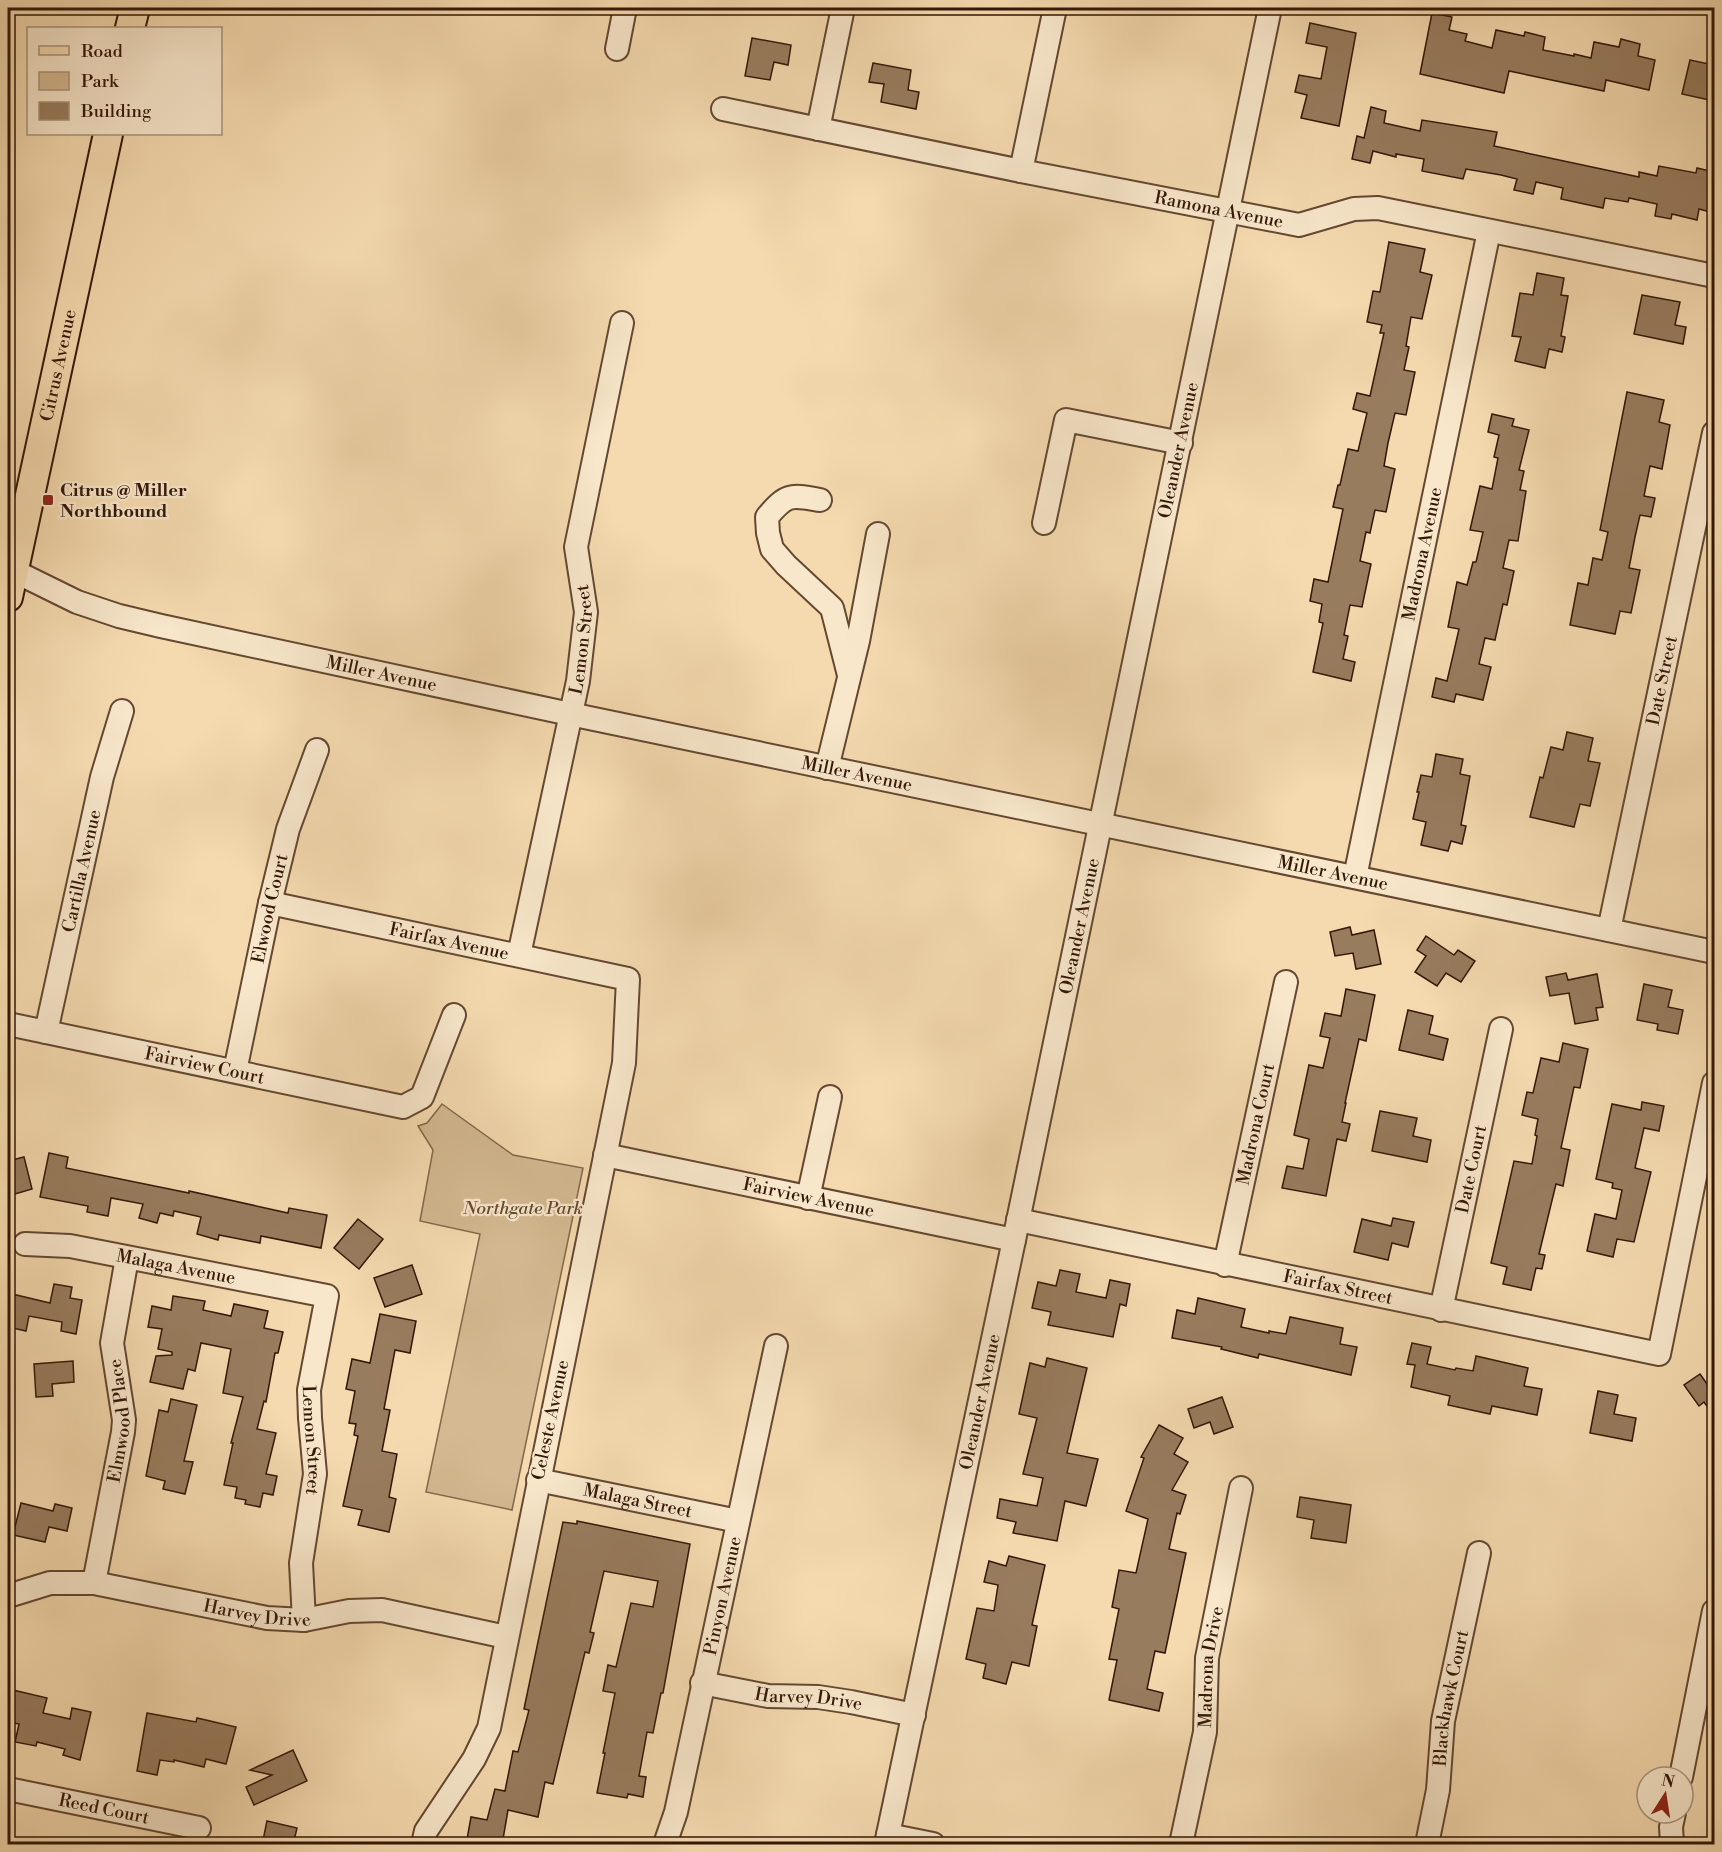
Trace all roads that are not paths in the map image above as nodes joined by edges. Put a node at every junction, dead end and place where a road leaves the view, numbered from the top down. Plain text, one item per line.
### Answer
1 (135, 8) edge
2 (626, 8) edge
3 (843, 8) edge
4 (1055, 8) edge
5 (1270, 8) edge
6 (130, 27) edge
7 (617, 49) dead end
8 (723, 109) dead end
9 (818, 129) junction
10 (108, 135) edge
11 (1021, 171) junction
12 (1229, 213) junction
13 (1489, 231) junction
14 (1714, 276) edge
15 (622, 323) dead end
16 (1714, 433) edge
17 (1180, 443) junction
18 (820, 500) dead end
19 (1044, 523) dead end
20 (878, 534) dead end
21 (9, 579) edge
22 (849, 675) junction
23 (122, 711) dead end
24 (570, 714) junction
25 (317, 750) dead end
26 (827, 768) junction
27 (1101, 825) junction
28 (1355, 877) junction
29 (270, 903) junction
30 (1609, 930) junction
31 (1714, 952) edge
32 (519, 955) junction
33 (628, 979) joint
34 (1286, 982) dead end
35 (454, 1015) dead end
36 (8, 1024) edge
37 (1501, 1029) dead end
38 (46, 1032) junction
39 (235, 1071) junction
40 (1714, 1083) edge
41 (830, 1097) dead end
42 (605, 1155) junction
43 (808, 1198) junction
44 (1016, 1230) junction
45 (25, 1244) dead end
46 (127, 1258) junction
47 (1225, 1265) junction
48 (327, 1296) joint
49 (1441, 1310) junction
50 (776, 1346) dead end
51 (538, 1480) junction
52 (1241, 1488) dead end
53 (738, 1521) junction
54 (1479, 1552) dead end
55 (94, 1583) junction
56 (8, 1596) edge
57 (1714, 1611) edge
58 (304, 1620) junction
59 (506, 1637) junction
60 (702, 1683) junction
61 (914, 1715) junction
62 (1683, 1765) edge
63 (8, 1789) edge
64 (1671, 1825) edge
65 (199, 1828) dead end
66 (887, 1840) edge
67 (423, 1845) edge
68 (665, 1845) edge
69 (933, 1845) edge
70 (1181, 1845) edge
71 (1427, 1845) edge
72 (1672, 1845) edge

1 - 6 main road
2 - 7 street
3 - 9 street
4 - 11 street
5 - 12 street, Oleander Avenue
8 - 9 street, Ramona Avenue
9 - 11 street, Ramona Avenue
10 - 21 main road, Citrus Avenue
11 - 12 street, Ramona Avenue
12 - 13 street, Ramona Avenue
12 - 17 street, Oleander Avenue
13 - 14 street, Ramona Avenue
13 - 28 street, Madrona Avenue
15 - 24 street, Lemon Street
16 - 30 street, Date Street
17 - 19 street
17 - 27 street, Oleander Avenue
18 - 22 street
20 - 22 street
21 - 24 street, Miller Avenue
22 - 26 street
23 - 38 street, Cartilla Avenue
24 - 26 street, Miller Avenue
24 - 32 street, Lemon Street
25 - 29 street, Elwood Court
26 - 27 street, Miller Avenue
27 - 28 street, Miller Avenue
27 - 44 street, Oleander Avenue
28 - 30 street, Miller Avenue
29 - 32 street, Fairfax Avenue
29 - 39 street, Elwood Court
30 - 31 street, Miller Avenue
32 - 33 street, Fairfax Avenue
33 - 42 street, Celeste Avenue
34 - 47 street, Madrona Court
35 - 39 street, Fairview Court
36 - 38 street, Fairview Court
37 - 49 street, Date Court
38 - 39 street, Fairview Court
40 - 49 street, Fairfax Street
41 - 43 street
42 - 43 street, Fairview Avenue
42 - 51 street, Celeste Avenue
43 - 44 street, Fairview Avenue
44 - 47 street, Fairfax Street
44 - 61 street, Oleander Avenue
45 - 46 street, Malaga Avenue
46 - 48 street, Malaga Avenue
46 - 55 street, Elmwood Place
47 - 49 street, Fairfax Street
48 - 58 street, Lemon Street
50 - 53 street, Pinyon Avenue
51 - 53 street, Malaga Street
51 - 59 street, Celeste Avenue
52 - 70 street, Madrona Drive
53 - 60 street, Pinyon Avenue
54 - 71 street, Blackhawk Court
55 - 56 street, Harvey Drive
55 - 58 street, Harvey Drive
57 - 62 street
58 - 59 street, Harvey Drive
59 - 67 street, Celeste Avenue
60 - 61 street, Harvey Drive
60 - 68 street, Pinyon Avenue
61 - 66 street, Oleander Avenue
63 - 65 street, Reed Court
64 - 72 street
66 - 69 street

